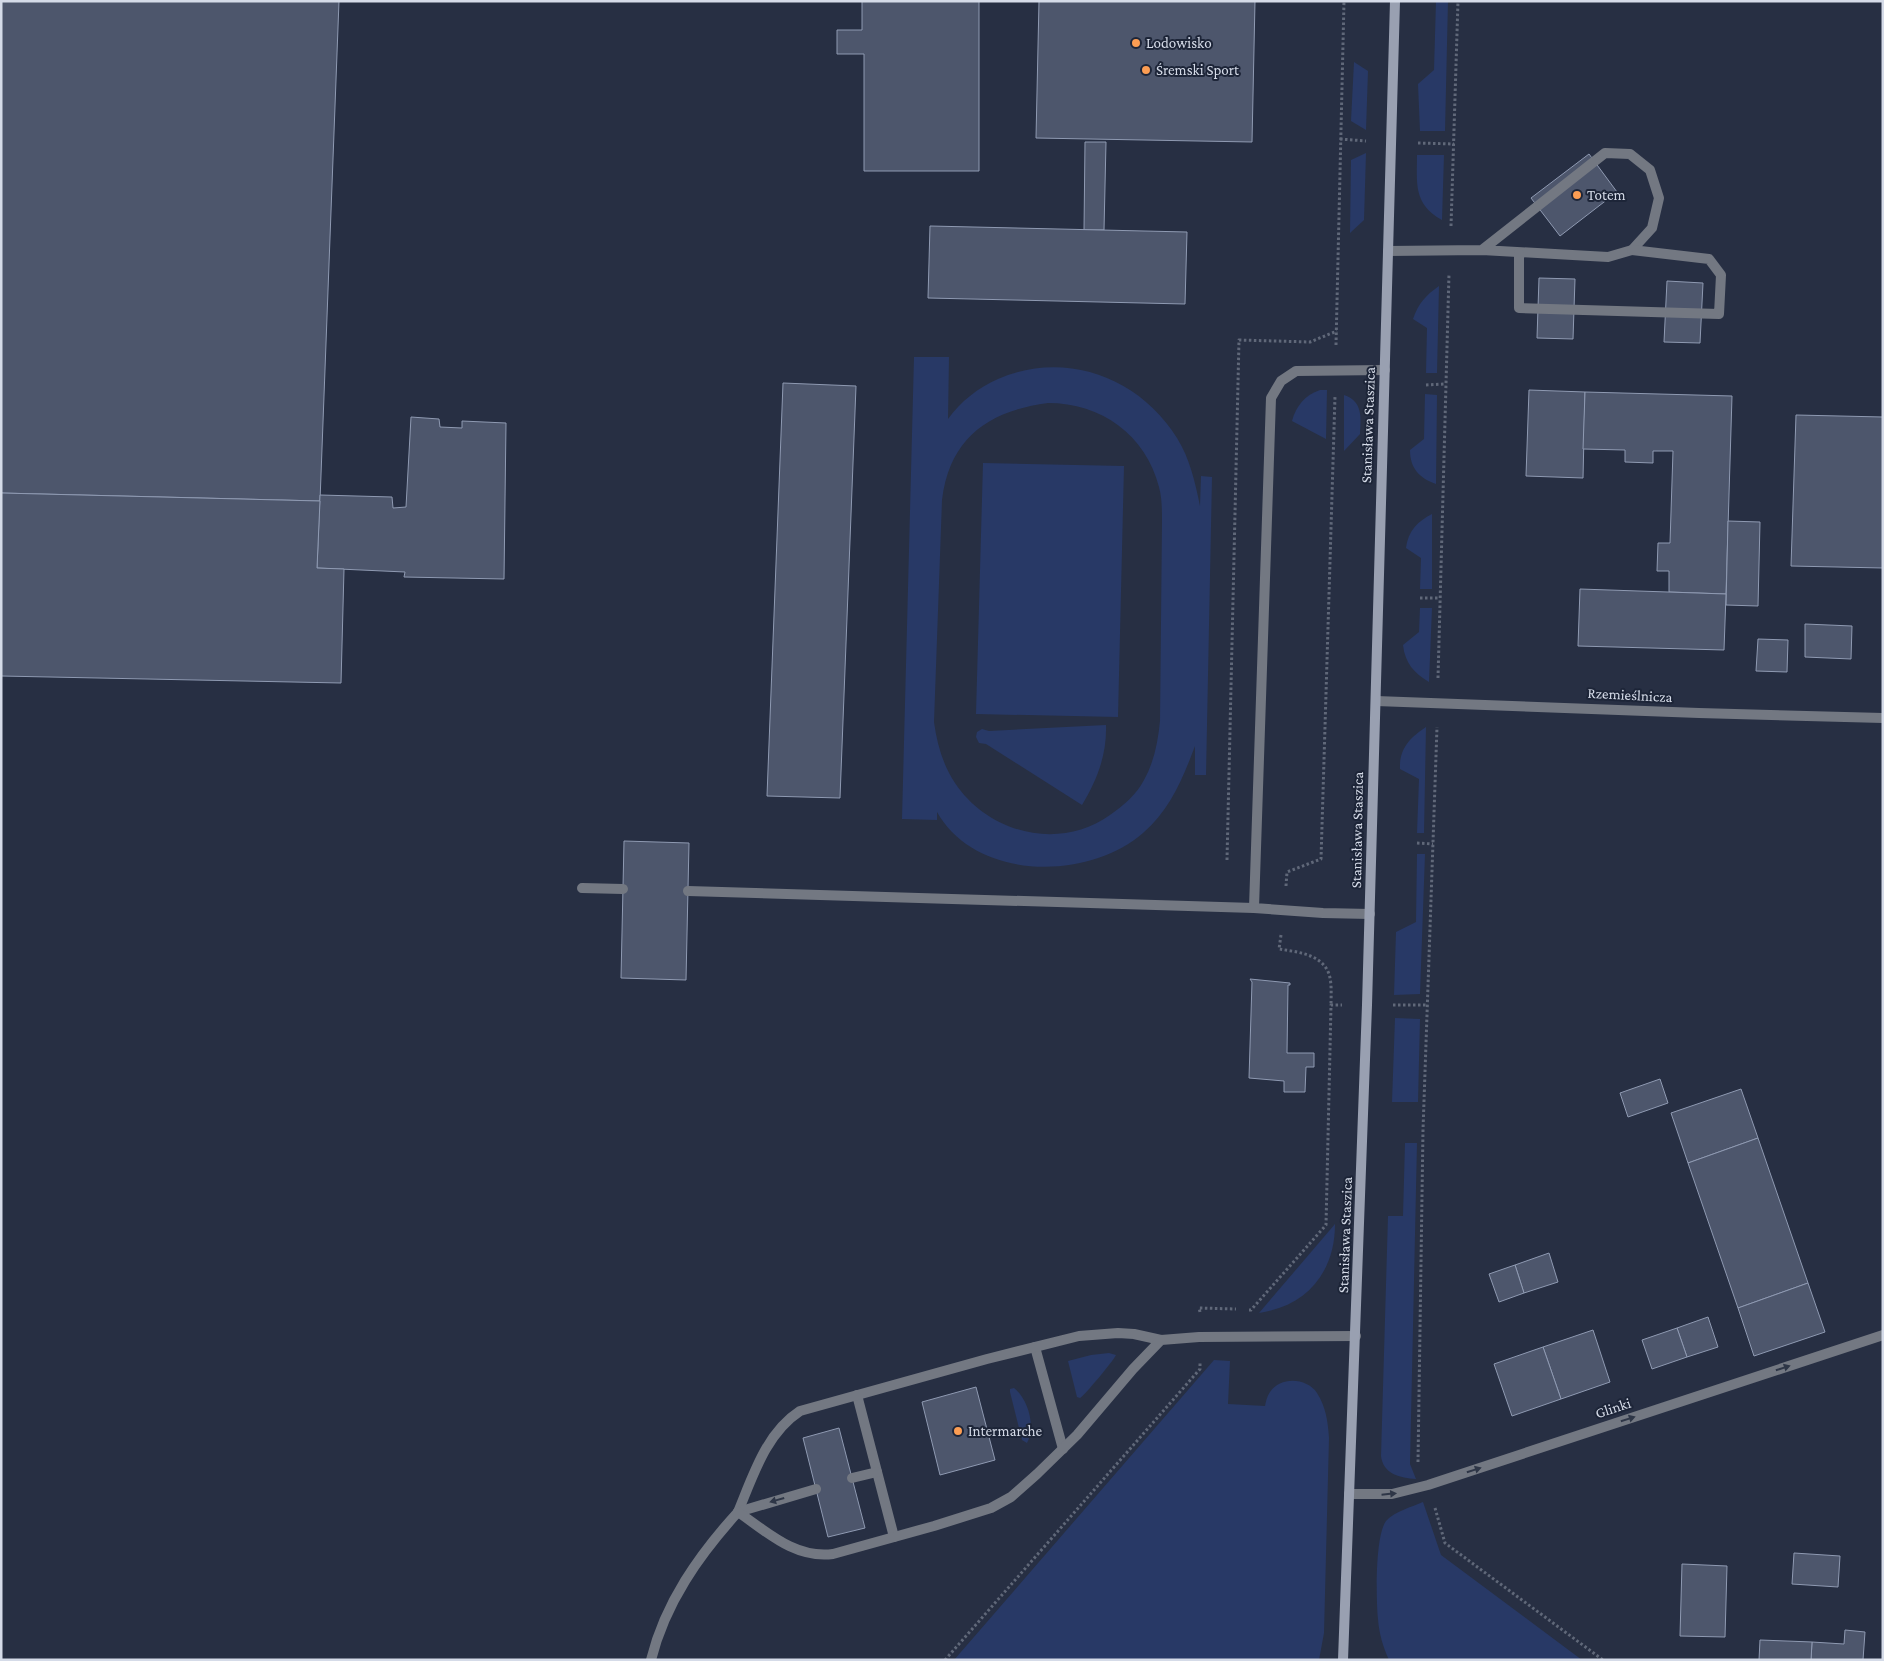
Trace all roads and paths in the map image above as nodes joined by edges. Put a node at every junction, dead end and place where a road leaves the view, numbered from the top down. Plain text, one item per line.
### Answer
1 (1344, 1) edge
2 (1395, 1) edge
3 (1458, 1) edge
4 (1340, 139) junction
5 (1366, 141) dead end
6 (1418, 143) dead end
7 (1454, 144) junction
8 (1482, 250) junction
9 (1632, 250) junction
10 (1388, 251) junction
11 (1450, 251) junction
12 (1519, 252) junction
13 (1336, 346) dead end
14 (1385, 370) junction
15 (1445, 384) junction
16 (1426, 385) dead end
17 (1336, 391) dead end
18 (1420, 598) dead end
19 (1440, 598) junction
20 (1376, 701) junction
21 (1438, 702) junction
22 (1883, 718) edge
23 (1417, 843) dead end
24 (1433, 844) junction
25 (1286, 886) dead end
26 (582, 888) dead end
27 (623, 889) dead end
28 (688, 891) dead end
29 (1254, 908) junction
30 (1370, 914) junction
31 (1281, 934) dead end
32 (1331, 1005) junction
33 (1344, 1005) dead end
34 (1393, 1005) dead end
35 (1427, 1005) junction
36 (1200, 1316) dead end
37 (1883, 1335) edge
38 (1356, 1336) junction
39 (1161, 1340) junction
40 (1035, 1347) junction
41 (1200, 1361) dead end
42 (856, 1394) junction
43 (1062, 1449) junction
44 (877, 1472) junction
45 (852, 1478) dead end
46 (1428, 1485) junction
47 (816, 1489) dead end
48 (1349, 1494) junction
49 (738, 1512) junction
50 (894, 1537) junction
51 (651, 1660) edge
52 (945, 1660) edge
53 (1343, 1660) edge
54 (1603, 1660) edge

1 - 4 path
2 - 10 main road, Stanisława Staszica
3 - 7 path
4 - 5 path
4 - 13 path
6 - 7 path
7 - 11 path
8 - 9 street
8 - 11 street
8 - 12 street
9 - 12 street
9 - 12 street
10 - 11 street
10 - 14 main road, Stanisława Staszica
11 - 15 path
14 - 20 main road, Stanisława Staszica
14 - 29 street
15 - 16 path
15 - 19 path
17 - 25 path
18 - 19 path
19 - 21 path
20 - 21 street, Rzemieślnicza
20 - 30 main road, Stanisława Staszica
21 - 22 street, Rzemieślnicza
21 - 24 path
23 - 24 path
24 - 35 path
26 - 27 street
28 - 29 street
29 - 30 street
30 - 38 main road, Stanisława Staszica
31 - 32 path
32 - 33 path
32 - 36 path
34 - 35 path
35 - 46 path
46 -> 37 street, Glinki
38 - 39 street
38 - 48 main road, Stanisława Staszica
39 - 40 street
39 - 43 street
40 - 42 street
40 - 43 street
41 - 52 path
42 - 44 street
42 - 49 street
43 - 50 street
44 - 45 street
44 - 50 street
48 -> 46 street, Glinki
46 - 54 path
47 -> 49 street
48 - 53 main road, Stanisława Staszica
49 - 50 street
49 - 51 street

